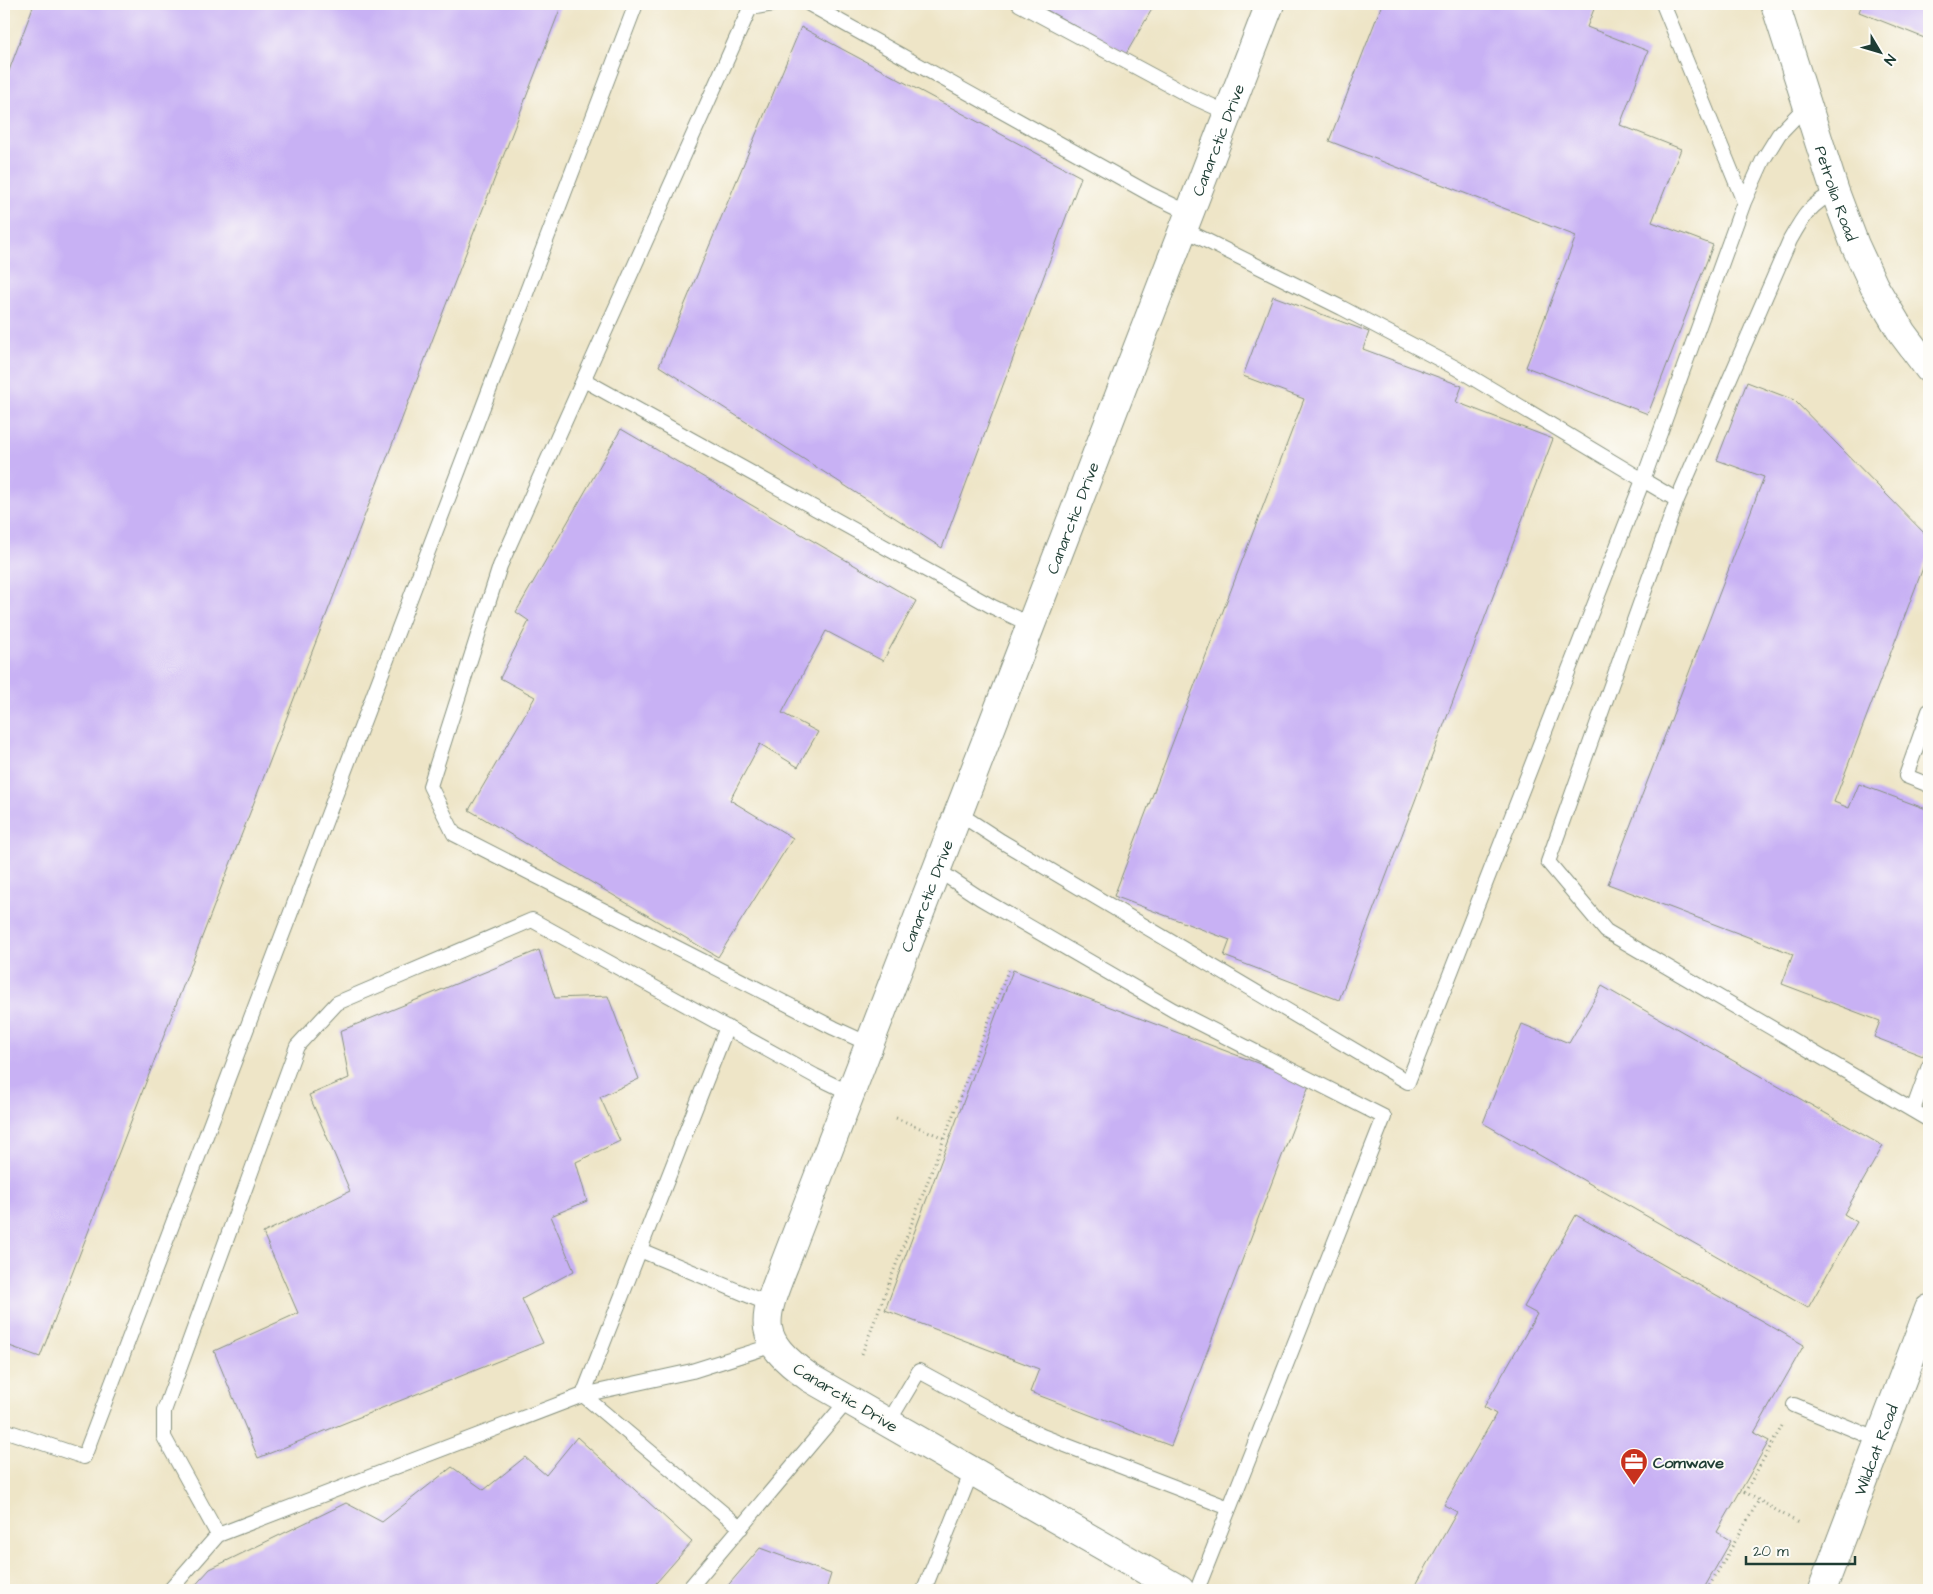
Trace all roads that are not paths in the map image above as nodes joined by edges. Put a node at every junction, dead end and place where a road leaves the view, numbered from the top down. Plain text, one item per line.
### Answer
1 (636, 4) edge
2 (774, 4) edge
3 (809, 4) edge
4 (1019, 4) edge
5 (1270, 4) edge
6 (1663, 4) edge
7 (1775, 4) edge
8 (1807, 105) junction
9 (1228, 113) junction
10 (1835, 192) junction
11 (1744, 202) junction
12 (1186, 221) junction
13 (1929, 369) edge
14 (584, 380) junction
15 (1643, 480) junction
16 (1676, 500) junction
17 (1031, 625) junction
18 (1929, 711) edge
19 (1929, 784) edge
20 (958, 813) junction
21 (936, 869) junction
22 (727, 1028) junction
23 (869, 1044) junction
24 (1929, 1066) edge
25 (850, 1093) junction
26 (1913, 1110) junction
27 (1929, 1120) edge
28 (640, 1250) junction
29 (769, 1304) junction
30 (1929, 1309) edge
31 (1924, 1340) edge
32 (774, 1345) junction
33 (583, 1395) junction
34 (848, 1400) junction
35 (1794, 1406) road end
36 (888, 1423) junction
37 (4, 1430) edge
38 (1880, 1440) junction
39 (972, 1471) junction
40 (1228, 1508) junction
41 (741, 1528) junction
42 (218, 1534) junction
43 (170, 1590) edge
44 (688, 1590) edge
45 (924, 1590) edge
46 (1180, 1590) edge
47 (1197, 1590) edge
48 (1822, 1590) edge

1 - 37 lane
2 - 14 lane
3 - 12 lane
4 - 9 lane
5 - 9 street, Canarctic Drive
6 - 11 lane
7 - 8 street, Petrolia Road
8 - 10 street, Petrolia Road
8 - 11 lane
9 - 12 street, Canarctic Drive
10 - 13 street, Petrolia Road
10 - 16 lane
11 - 15 lane
12 - 15 lane
12 - 17 street, Canarctic Drive
14 - 17 lane
14 - 23 lane
15 - 16 lane
15 - 20 lane
16 - 26 lane
17 - 20 street, Canarctic Drive
18 - 19 lane
20 - 21 street, Canarctic Drive
21 - 23 street, Canarctic Drive
21 - 40 lane
22 - 25 lane
22 - 28 lane
22 - 42 lane
23 - 25 street, Canarctic Drive
24 - 26 lane
25 - 29 street, Canarctic Drive
26 - 27 lane
28 - 29 lane
28 - 33 lane
29 - 32 street, Canarctic Drive
30 - 31 street, Wildcat Road
31 - 38 street, Wildcat Road
32 - 33 lane
32 - 34 street, Canarctic Drive
33 - 41 lane
33 - 42 lane
34 - 36 street, Canarctic Drive
34 - 41 lane
35 - 38 lane
36 - 39 street, Canarctic Drive
36 - 40 lane
38 - 48 street, Wildcat Road
39 - 45 lane
39 - 46 street, Canarctic Drive
40 - 47 lane
41 - 44 lane
42 - 43 lane

